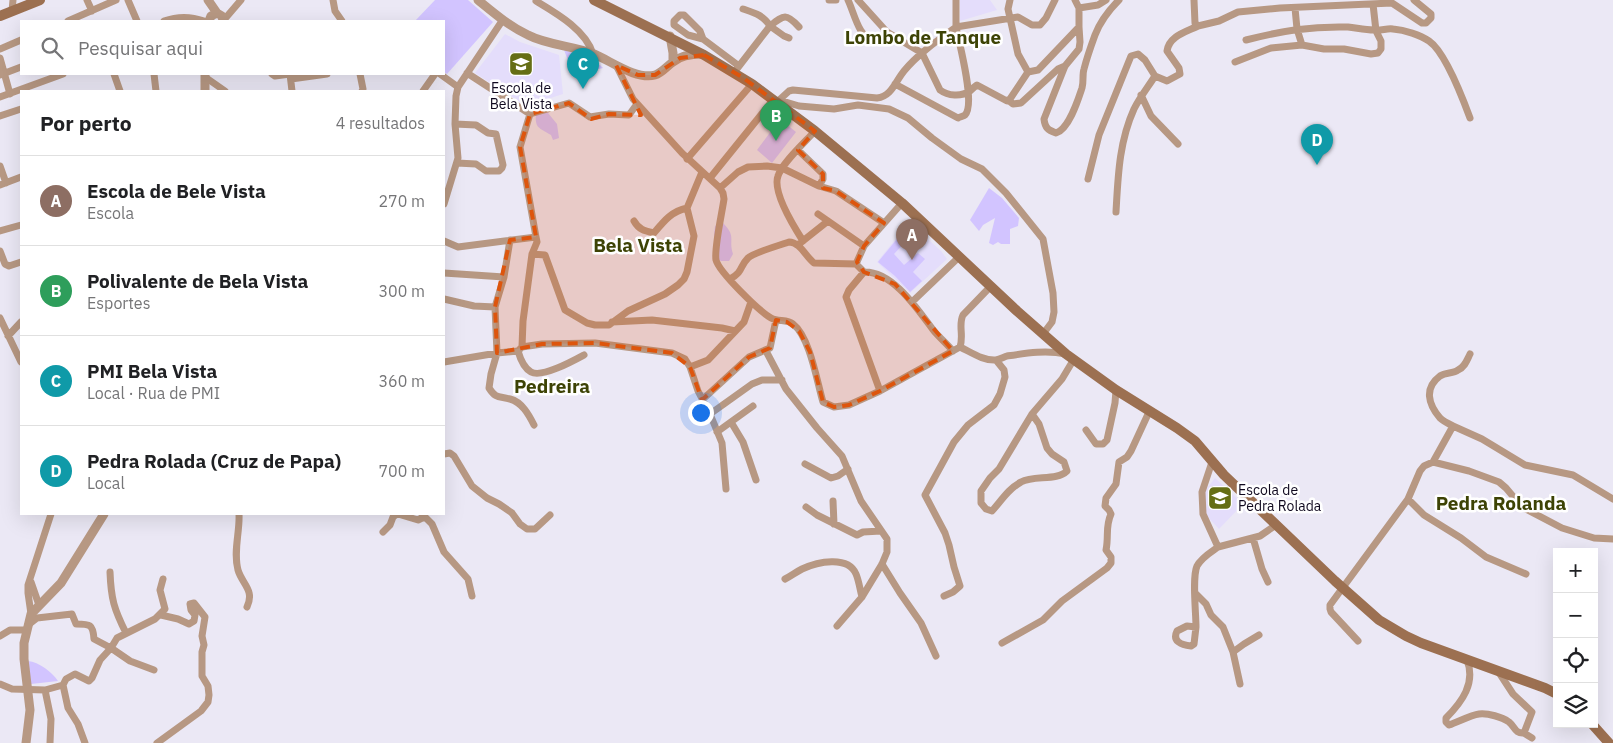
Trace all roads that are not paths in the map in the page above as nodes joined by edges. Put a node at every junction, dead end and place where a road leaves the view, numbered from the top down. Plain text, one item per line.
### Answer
1 (13, 0) edge
2 (40, 0) edge
3 (86, 0) edge
4 (116, 0) edge
5 (128, 0) edge
6 (241, 0) edge
7 (333, 0) edge
8 (478, 0) edge
9 (594, 0) edge
10 (829, 0) edge
11 (836, 0) edge
12 (848, 0) edge
13 (858, 0) edge
14 (956, 0) edge
15 (1010, 0) edge
16 (1055, 0) edge
17 (1075, 0) edge
18 (1106, 0) edge
19 (1119, 0) edge
20 (1194, 0) edge
21 (1414, 0) edge
22 (536, 1) dead end
23 (209, 2) edge
24 (1280, 4) edge
25 (1373, 4) junction
26 (1079, 8) junction
27 (1295, 8) junction
28 (743, 9) dead end
29 (12, 11) junction
30 (92, 11) junction
31 (0, 16) edge
32 (213, 18) edge
33 (1010, 18) junction
34 (70, 20) edge
35 (136, 20) edge
36 (167, 20) edge
37 (341, 20) edge
38 (502, 21) junction
39 (770, 26) junction
40 (1198, 26) junction
41 (799, 27) dead end
42 (956, 27) junction
43 (1079, 27) junction
44 (1297, 29) junction
45 (1376, 31) junction
46 (887, 32) junction
47 (670, 36) junction
48 (789, 38) dead end
49 (703, 39) dead end
50 (20, 40) edge
51 (1246, 40) dead end
52 (1302, 45) junction
53 (0, 49) edge
54 (922, 53) junction
55 (593, 54) junction
56 (704, 55) junction
57 (0, 58) edge
58 (673, 62) junction
59 (1236, 62) dead end
60 (616, 66) junction
61 (1065, 66) junction
62 (20, 67) edge
63 (736, 69) junction
64 (1028, 72) junction
65 (467, 73) junction
66 (2, 74) edge
67 (59, 75) edge
68 (116, 75) edge
69 (154, 75) edge
70 (205, 75) edge
71 (274, 75) edge
72 (308, 75) edge
73 (360, 75) edge
74 (434, 75) edge
75 (441, 75) edge
76 (290, 76) edge
77 (1155, 76) junction
78 (752, 84) junction
79 (895, 84) junction
80 (458, 87) junction
81 (20, 90) edge
82 (20, 90) edge
83 (120, 90) edge
84 (156, 90) edge
85 (205, 90) edge
86 (225, 90) edge
87 (292, 90) edge
88 (362, 90) edge
89 (424, 90) edge
90 (970, 92) junction
91 (10, 94) junction
92 (1142, 95) junction
93 (0, 97) edge
94 (1008, 100) junction
95 (776, 101) junction
96 (637, 104) junction
97 (20, 109) edge
98 (530, 114) junction
99 (0, 116) edge
100 (1470, 118) dead end
101 (455, 124) junction
102 (815, 131) junction
103 (1178, 144) dead end
104 (798, 150) junction
105 (687, 158) junction
106 (457, 162) junction
107 (0, 166) edge
108 (782, 168) junction
109 (702, 172) junction
110 (20, 177) edge
111 (710, 178) junction
112 (1088, 179) dead end
113 (3, 184) edge
114 (819, 186) junction
115 (720, 188) junction
116 (445, 201) edge
117 (902, 203) junction
118 (687, 208) junction
119 (1116, 212) dead end
120 (818, 214) dead end
121 (634, 221) dead end
122 (828, 221) junction
123 (884, 223) junction
124 (20, 225) edge
125 (0, 230) edge
126 (510, 240) junction
127 (536, 240) junction
128 (445, 241) edge
129 (800, 243) junction
130 (864, 246) junction
131 (0, 251) edge
132 (532, 254) junction
133 (545, 255) junction
134 (959, 257) junction
135 (20, 262) edge
136 (856, 264) junction
137 (864, 272) junction
138 (445, 273) edge
139 (504, 277) junction
140 (730, 279) junction
141 (991, 286) junction
142 (445, 299) edge
143 (750, 302) junction
144 (912, 302) junction
145 (495, 307) junction
146 (0, 318) edge
147 (776, 320) junction
148 (612, 322) junction
149 (20, 323) edge
150 (735, 331) junction
151 (1043, 334) junction
152 (8, 336) junction
153 (960, 346) junction
154 (520, 349) junction
155 (766, 351) junction
156 (953, 351) junction
157 (497, 352) junction
158 (1470, 354) dead end
159 (584, 355) dead end
160 (20, 357) edge
161 (1070, 357) junction
162 (996, 360) junction
163 (445, 362) edge
164 (690, 367) junction
165 (782, 380) junction
166 (1116, 390) junction
167 (880, 391) junction
168 (702, 400) junction
169 (753, 406) dead end
170 (1149, 412) junction
171 (710, 414) junction
172 (1032, 414) junction
173 (731, 422) junction
174 (534, 425) dead end
175 (1453, 426) junction
176 (1086, 430) dead end
177 (717, 432) junction
178 (445, 454) edge
179 (1212, 462) junction
180 (1433, 462) junction
181 (805, 464) dead end
182 (848, 469) junction
183 (756, 480) dead end
184 (726, 489) dead end
185 (1408, 499) junction
186 (1613, 499) edge
187 (833, 501) dead end
188 (806, 507) dead end
189 (51, 515) edge
190 (103, 515) edge
191 (239, 515) edge
192 (396, 515) edge
193 (401, 515) edge
194 (423, 515) edge
195 (550, 515) dead end
196 (834, 524) junction
197 (1276, 525) junction
198 (881, 531) junction
199 (383, 532) dead end
200 (1253, 538) junction
201 (1613, 539) edge
202 (1218, 547) junction
203 (882, 564) junction
204 (110, 572) dead end
205 (1526, 574) dead end
206 (30, 576) junction
207 (163, 579) dead end
208 (785, 579) dead end
209 (1268, 582) dead end
210 (33, 588) junction
211 (1343, 589) junction
212 (1195, 593) junction
213 (48, 596) junction
214 (472, 596) dead end
215 (944, 596) dead end
216 (862, 597) junction
217 (40, 605) junction
218 (248, 607) dead end
219 (31, 614) junction
220 (161, 615) junction
221 (837, 626) dead end
222 (27, 627) junction
223 (1196, 627) dead end
224 (126, 633) junction
225 (1259, 635) dead end
226 (0, 636) edge
227 (1358, 641) dead end
228 (1002, 644) dead end
229 (111, 648) junction
230 (1233, 652) junction
231 (936, 656) dead end
232 (1467, 660) junction
233 (154, 670) dead end
234 (1498, 671) junction
235 (0, 684) edge
236 (1240, 684) dead end
237 (63, 685) junction
238 (26, 689) junction
239 (45, 690) junction
240 (1553, 692) edge
241 (1596, 728) edge
242 (1524, 733) junction
243 (1532, 738) dead end
244 (26, 743) edge
245 (50, 743) edge
246 (85, 743) edge
247 (157, 743) edge
248 (1609, 743) edge

1 - 29 street
2 - 29 main road
3 - 30 street
4 - 30 street
5 - 35 street
6 - 32 street
7 - 37 street
8 - 38 street
9 - 47 main road
10 - 11 street
12 - 46 street
13 - 46 street
14 - 42 street
15 - 33 street
16 - 33 street
17 - 26 street
18 - 26 street
19 - 61 street
20 - 40 street
21 - 25 street
22 - 55 street
23 - 32 street
24 - 27 street
24 - 40 street
25 - 27 street
25 - 45 street
26 - 43 street
27 - 44 street
28 - 39 street
29 - 31 main road
30 - 34 street
32 - 36 street
33 - 42 street
33 - 64 street
38 - 55 street
38 - 65 street
39 - 41 street
39 - 48 street
39 - 63 street
40 - 77 street
42 - 54 street
42 - 90 street
43 - 61 street
43 - 64 street
44 - 45 street
44 - 51 street
44 - 52 street
45 - 52 street
45 - 100 street
46 - 54 street
47 - 56 main road
47 - 58 street
49 - 63 street
50 - 53 street
52 - 59 street
54 - 79 street
54 - 90 street
55 - 60 street
56 - 58 street
56 - 63 main road
57 - 66 street
58 - 60 street
60 - 96 street
61 - 94 street
62 - 66 street
63 - 78 main road
64 - 94 street
65 - 80 street
65 - 98 street
66 - 91 street
67 - 82 street
68 - 83 street
69 - 84 street
70 - 85 street
70 - 86 street
71 - 76 street
72 - 76 street
73 - 88 street
74 - 89 street
75 - 80 street
76 - 87 street
77 - 92 street
77 - 112 street
78 - 95 main road
78 - 105 street
79 - 90 street
79 - 95 street
80 - 101 street
81 - 91 street
90 - 94 street
91 - 93 street
92 - 103 street
92 - 119 street
95 - 102 main road
95 - 111 street
95 - 151 street
96 - 98 street
96 - 105 street
97 - 99 street
98 - 127 street
101 - 106 street
101 - 106 street
102 - 104 street
102 - 117 main road
104 - 108 street
104 - 114 street
105 - 109 street
106 - 116 street
107 - 113 street
108 - 114 street
108 - 115 street
108 - 129 street
109 - 111 street
109 - 118 street
110 - 113 street
111 - 115 street
114 - 123 street
115 - 140 street
117 - 123 street
117 - 134 main road
118 - 121 street
118 - 148 street
120 - 122 street
122 - 129 street
122 - 130 street
123 - 130 street
124 - 125 street
126 - 127 street
126 - 128 street
126 - 139 street
127 - 132 street
127 - 133 street
129 - 136 street
129 - 140 street
130 - 136 street
131 - 135 street
132 - 133 street
132 - 154 street
133 - 148 street
134 - 141 main road
134 - 144 street
136 - 137 street
137 - 144 street
137 - 167 street
138 - 139 street
139 - 145 street
140 - 143 street
141 - 151 main road
141 - 153 street
142 - 145 street
143 - 147 street
143 - 150 street
144 - 156 street
145 - 157 street
146 - 152 street
147 - 155 street
147 - 167 street
148 - 150 street
149 - 152 street
150 - 164 street
151 - 161 main road
152 - 160 street
153 - 156 street
153 - 162 street
154 - 157 street
154 - 159 street
154 - 164 street
155 - 165 street
155 - 168 street
156 - 167 street
157 - 163 street
157 - 174 street
158 - 175 street
161 - 162 street
161 - 166 main road
161 - 172 street
162 - 215 street
164 - 168 street
165 - 171 street
165 - 182 street
166 - 170 main road
166 - 176 street
168 - 171 street
169 - 173 street
170 - 179 main road
170 - 228 street
171 - 177 street
172 - 172 street
173 - 177 street
173 - 183 street
175 - 180 street
175 - 186 street
177 - 184 street
178 - 195 street
179 - 197 main road
179 - 202 street
180 - 185 street
180 - 201 street
181 - 182 street
182 - 198 street
185 - 205 street
185 - 211 street
187 - 196 street
188 - 196 street
189 - 206 street
190 - 213 street
191 - 218 street
192 - 199 street
193 - 194 street
194 - 214 street
196 - 198 street
197 - 200 street
197 - 211 main road
198 - 203 street
200 - 202 street
200 - 209 street
202 - 212 street
203 - 216 street
203 - 231 street
204 - 224 street
206 - 210 street
206 - 219 street
207 - 220 street
208 - 216 street
210 - 213 street
210 - 217 street
211 - 227 street
211 - 232 main road
212 - 223 street
212 - 230 street
213 - 217 street
216 - 221 street
217 - 219 street
219 - 222 street
220 - 224 street
220 - 247 street
222 - 226 street
222 - 229 street
222 - 238 street
224 - 229 street
225 - 230 street
229 - 233 street
229 - 237 street
230 - 236 street
232 - 234 main road
232 - 242 street
234 - 240 main road
234 - 242 street
235 - 238 street
237 - 239 street
237 - 246 street
238 - 239 street
238 - 244 street
239 - 245 street
241 - 248 main road
242 - 243 street

